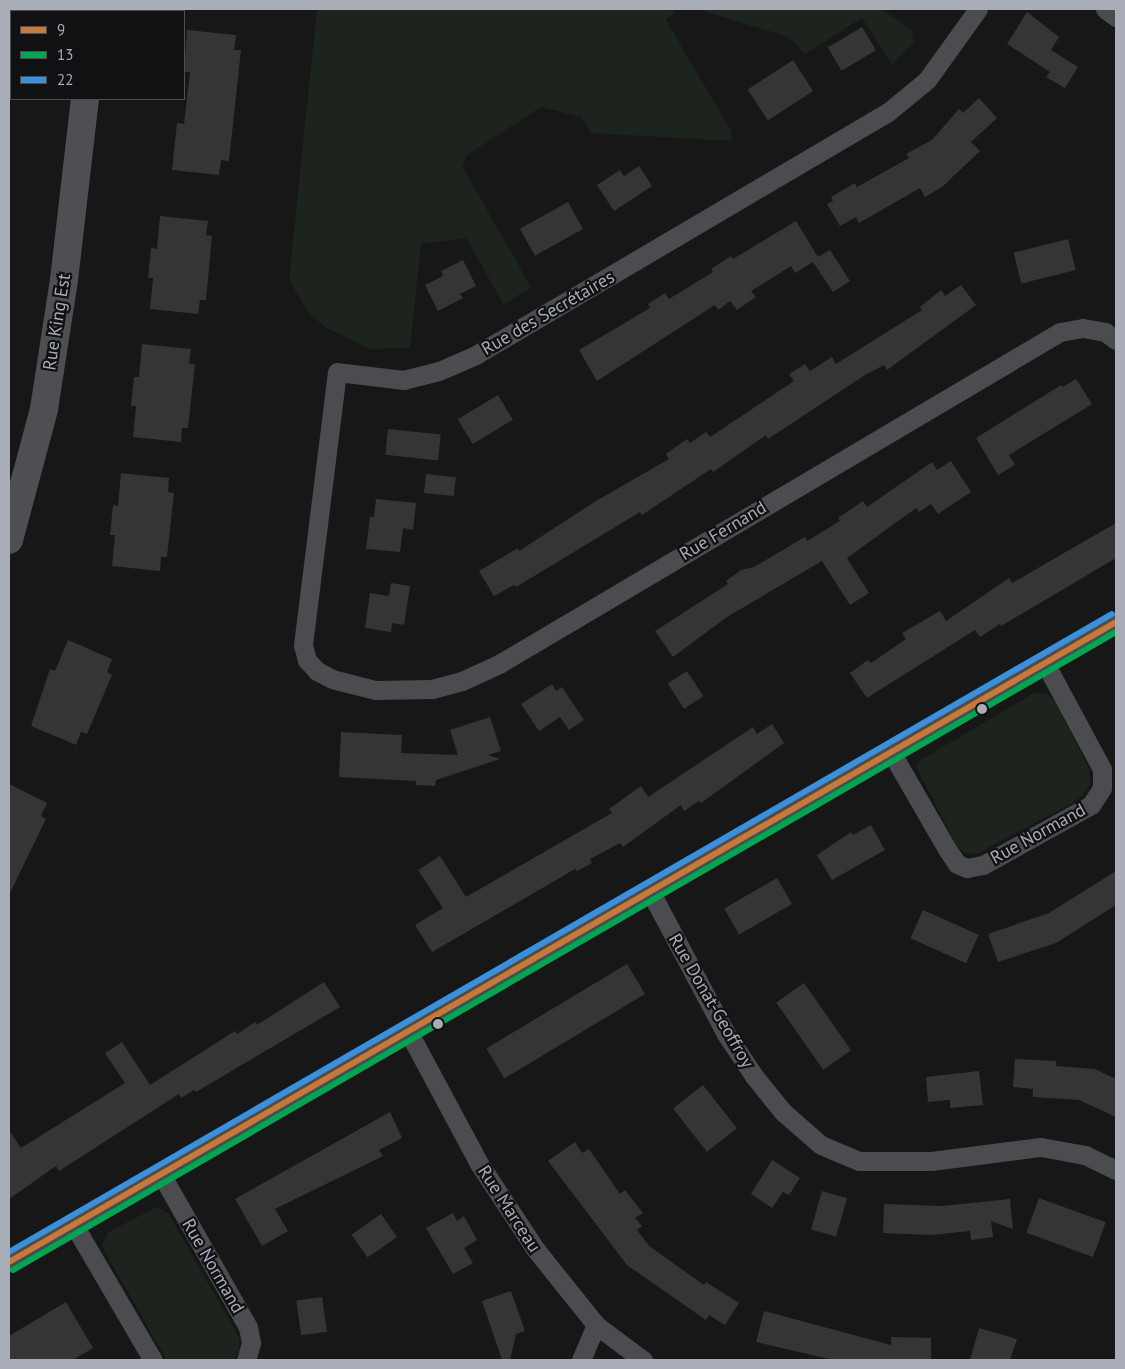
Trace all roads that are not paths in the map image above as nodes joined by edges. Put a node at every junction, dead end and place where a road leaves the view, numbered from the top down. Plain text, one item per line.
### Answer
1 (978, 9) edge
2 (85, 100) edge
3 (1116, 340) edge
4 (9, 540) edge
5 (1116, 622) edge
6 (1045, 663) junction
7 (318, 672) joint
8 (891, 752) junction
9 (650, 891) junction
10 (408, 1031) junction
11 (1116, 1170) edge
12 (161, 1174) junction
13 (74, 1225) junction
14 (9, 1262) edge
15 (596, 1324) junction
16 (153, 1360) edge
17 (246, 1360) edge
18 (581, 1360) edge
19 (643, 1360) edge

1 - 7 street, Rue des Secrétaires
2 - 4 main road, Rue King Est
3 - 7 street, Rue Fernand
5 - 6 street
6 - 8 street
6 - 8 street, Rue Normand
8 - 9 street
9 - 10 street
9 - 11 street, Rue Donat-Geoffroy
10 - 12 street
10 - 15 street, Rue Marceau
12 - 13 street
12 - 17 street, Rue Normand
13 - 14 street
13 - 16 street
15 - 18 street
15 - 19 street, Rue Marceau

